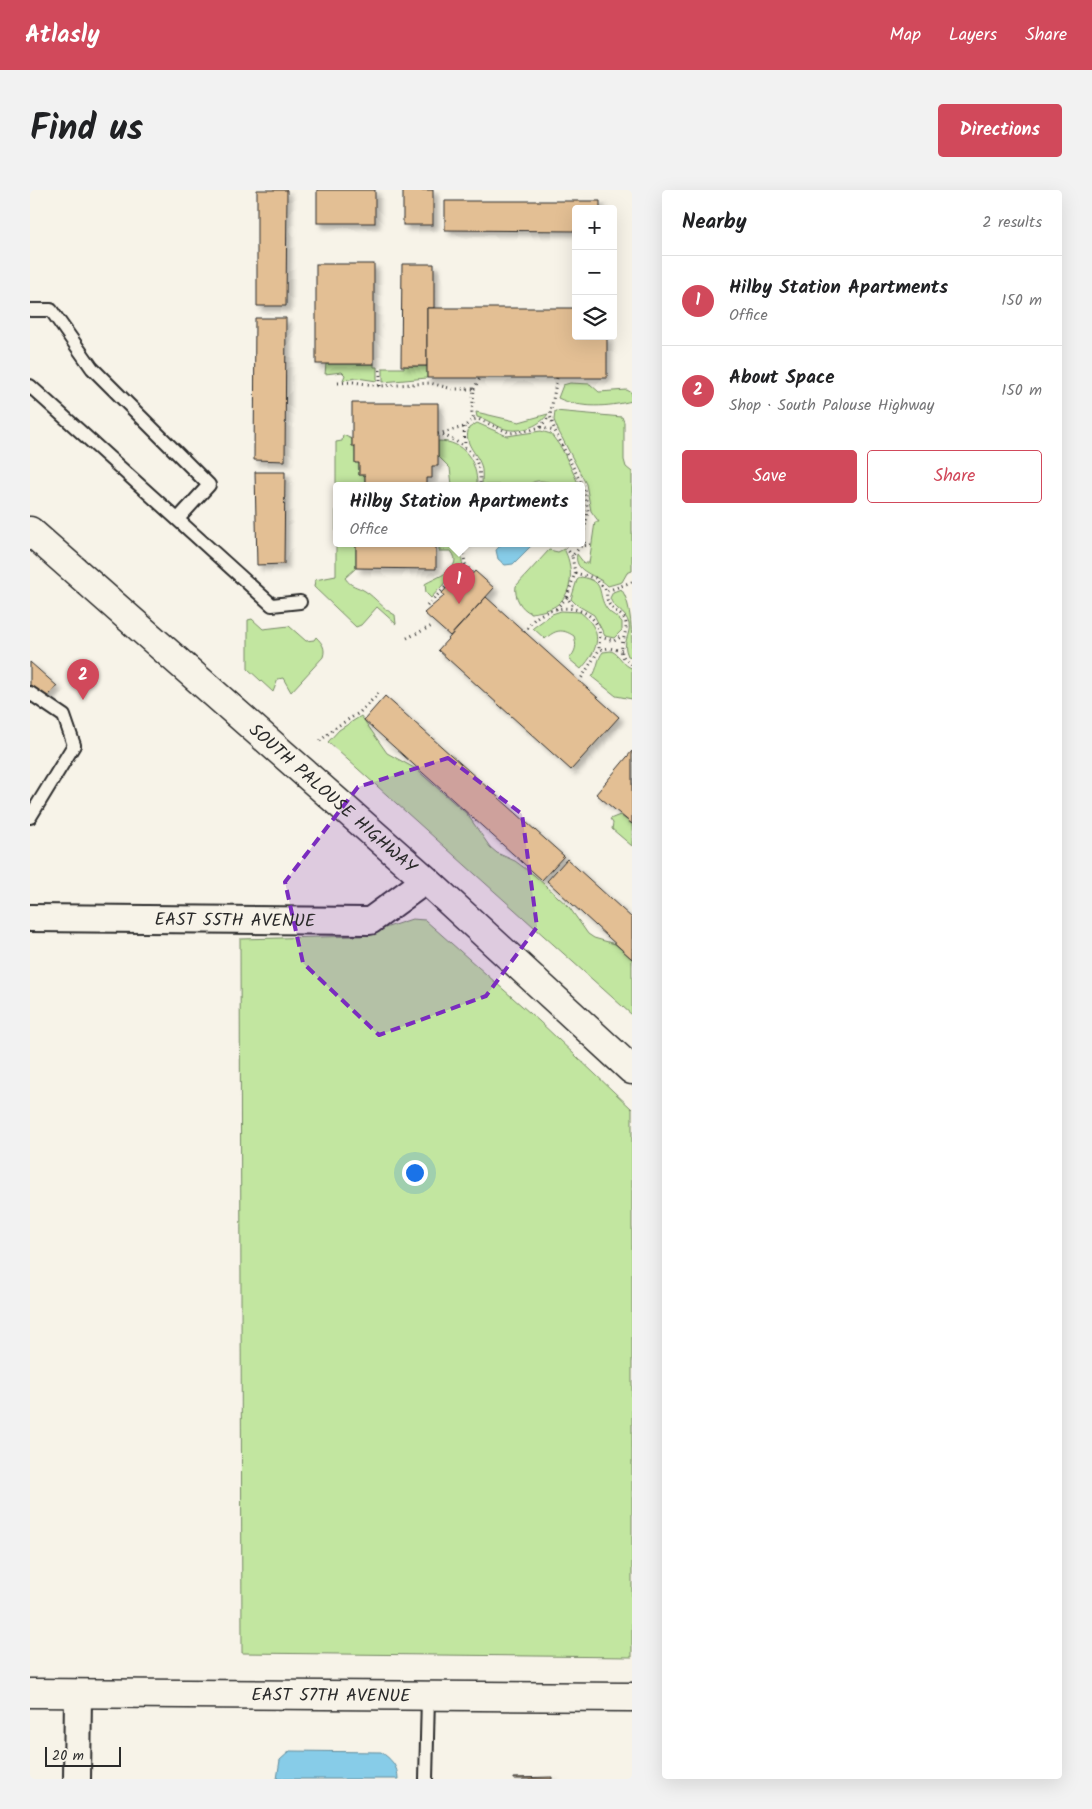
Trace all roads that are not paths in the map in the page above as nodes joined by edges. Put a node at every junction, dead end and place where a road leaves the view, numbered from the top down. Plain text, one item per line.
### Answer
1 (30, 310) edge
2 (30, 386) edge
3 (178, 519) junction
4 (30, 531) edge
5 (300, 602) dead end
6 (30, 693) edge
7 (30, 817) edge
8 (426, 880) junction
9 (30, 918) edge
10 (632, 1070) edge
11 (30, 1693) edge
12 (78, 1694) junction
13 (428, 1697) junction
14 (632, 1697) edge
15 (77, 1779) edge
16 (426, 1779) edge

1 - 3 lane
2 - 3 lane
3 - 5 lane
4 - 8 main road, SOUTH PALOUSE HIGHWAY
6 - 7 lane
8 - 9 street, EAST 55TH AVENUE
8 - 10 main road, SOUTH PALOUSE HIGHWAY
11 - 12 main road, EAST 57TH AVENUE
12 - 13 main road, EAST 57TH AVENUE
12 - 15 street
13 - 14 main road, EAST 57TH AVENUE
13 - 16 lane

